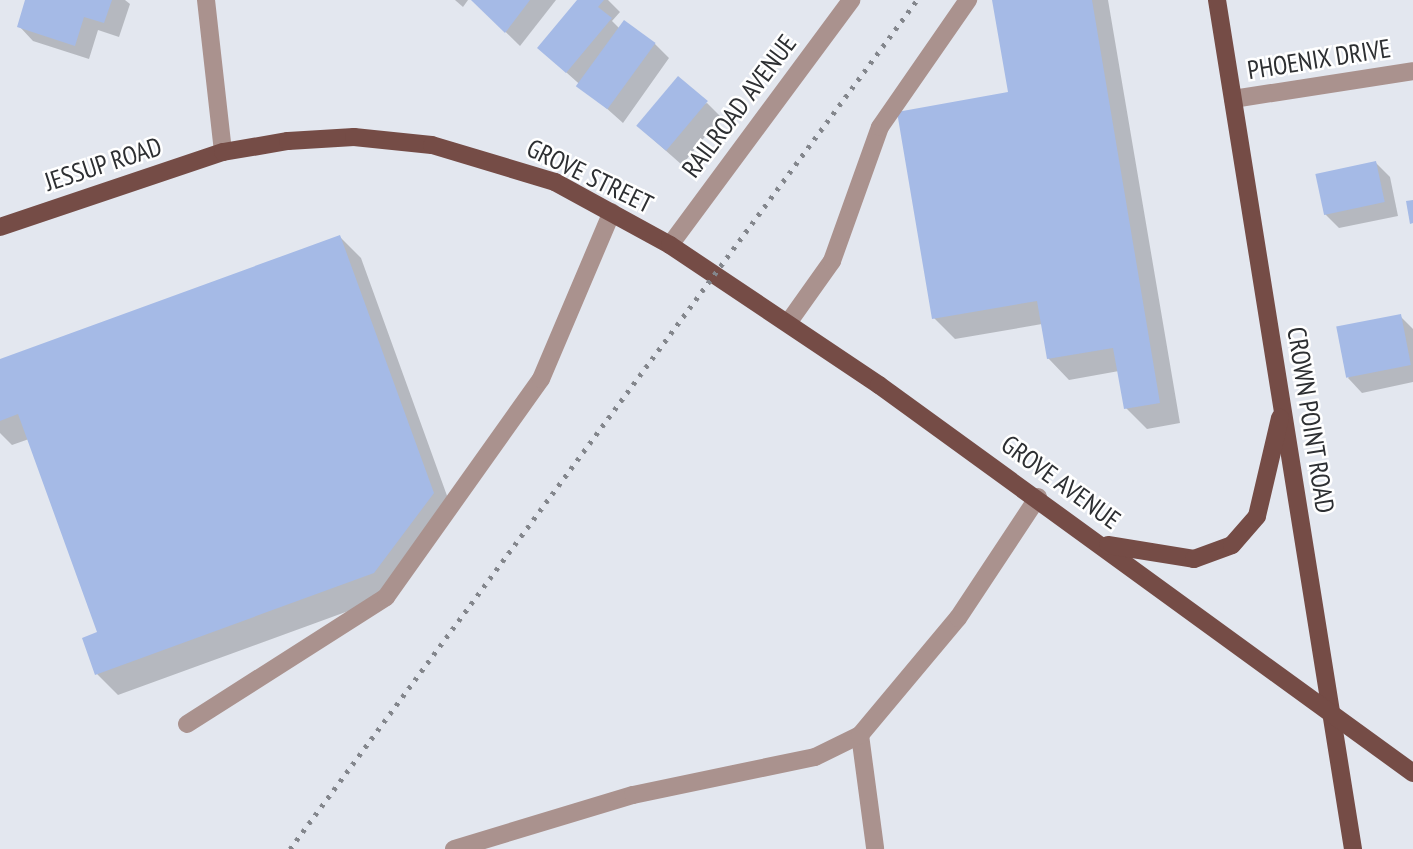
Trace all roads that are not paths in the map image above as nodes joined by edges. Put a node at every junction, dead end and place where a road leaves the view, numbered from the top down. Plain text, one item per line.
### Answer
1 (206, 0) edge
2 (851, 0) edge
3 (968, 0) edge
4 (1217, 0) edge
5 (1413, 71) edge
6 (1233, 99) junction
7 (223, 152) junction
8 (612, 212) junction
9 (0, 227) edge
10 (670, 245) junction
11 (788, 323) junction
12 (1282, 408) junction
13 (1038, 497) junction
14 (1103, 544) junction
15 (1332, 714) junction
16 (187, 724) dead end
17 (860, 735) junction
18 (1413, 773) edge
19 (875, 848) edge
20 (454, 849) edge
21 (1353, 849) edge

1 - 7 street
2 - 10 street, RAILROAD AVENUE
3 - 11 street
4 - 6 main road, CROWN POINT ROAD
5 - 6 street, PHOENIX DRIVE
6 - 12 main road, CROWN POINT ROAD
7 - 8 main road, GROVE STREET
7 - 9 main road, JESSUP ROAD
8 - 10 main road, GROVE STREET
8 - 16 street
10 - 11 main road, GROVE AVENUE
11 - 13 main road, GROVE AVENUE
12 - 14 main road
12 - 15 main road, CROWN POINT ROAD
13 - 14 main road, GROVE AVENUE
13 - 17 street
14 - 15 main road, GROVE AVENUE
15 - 18 main road, GROVE AVENUE
15 - 21 main road, CROWN POINT ROAD
17 - 19 street
17 - 20 street

